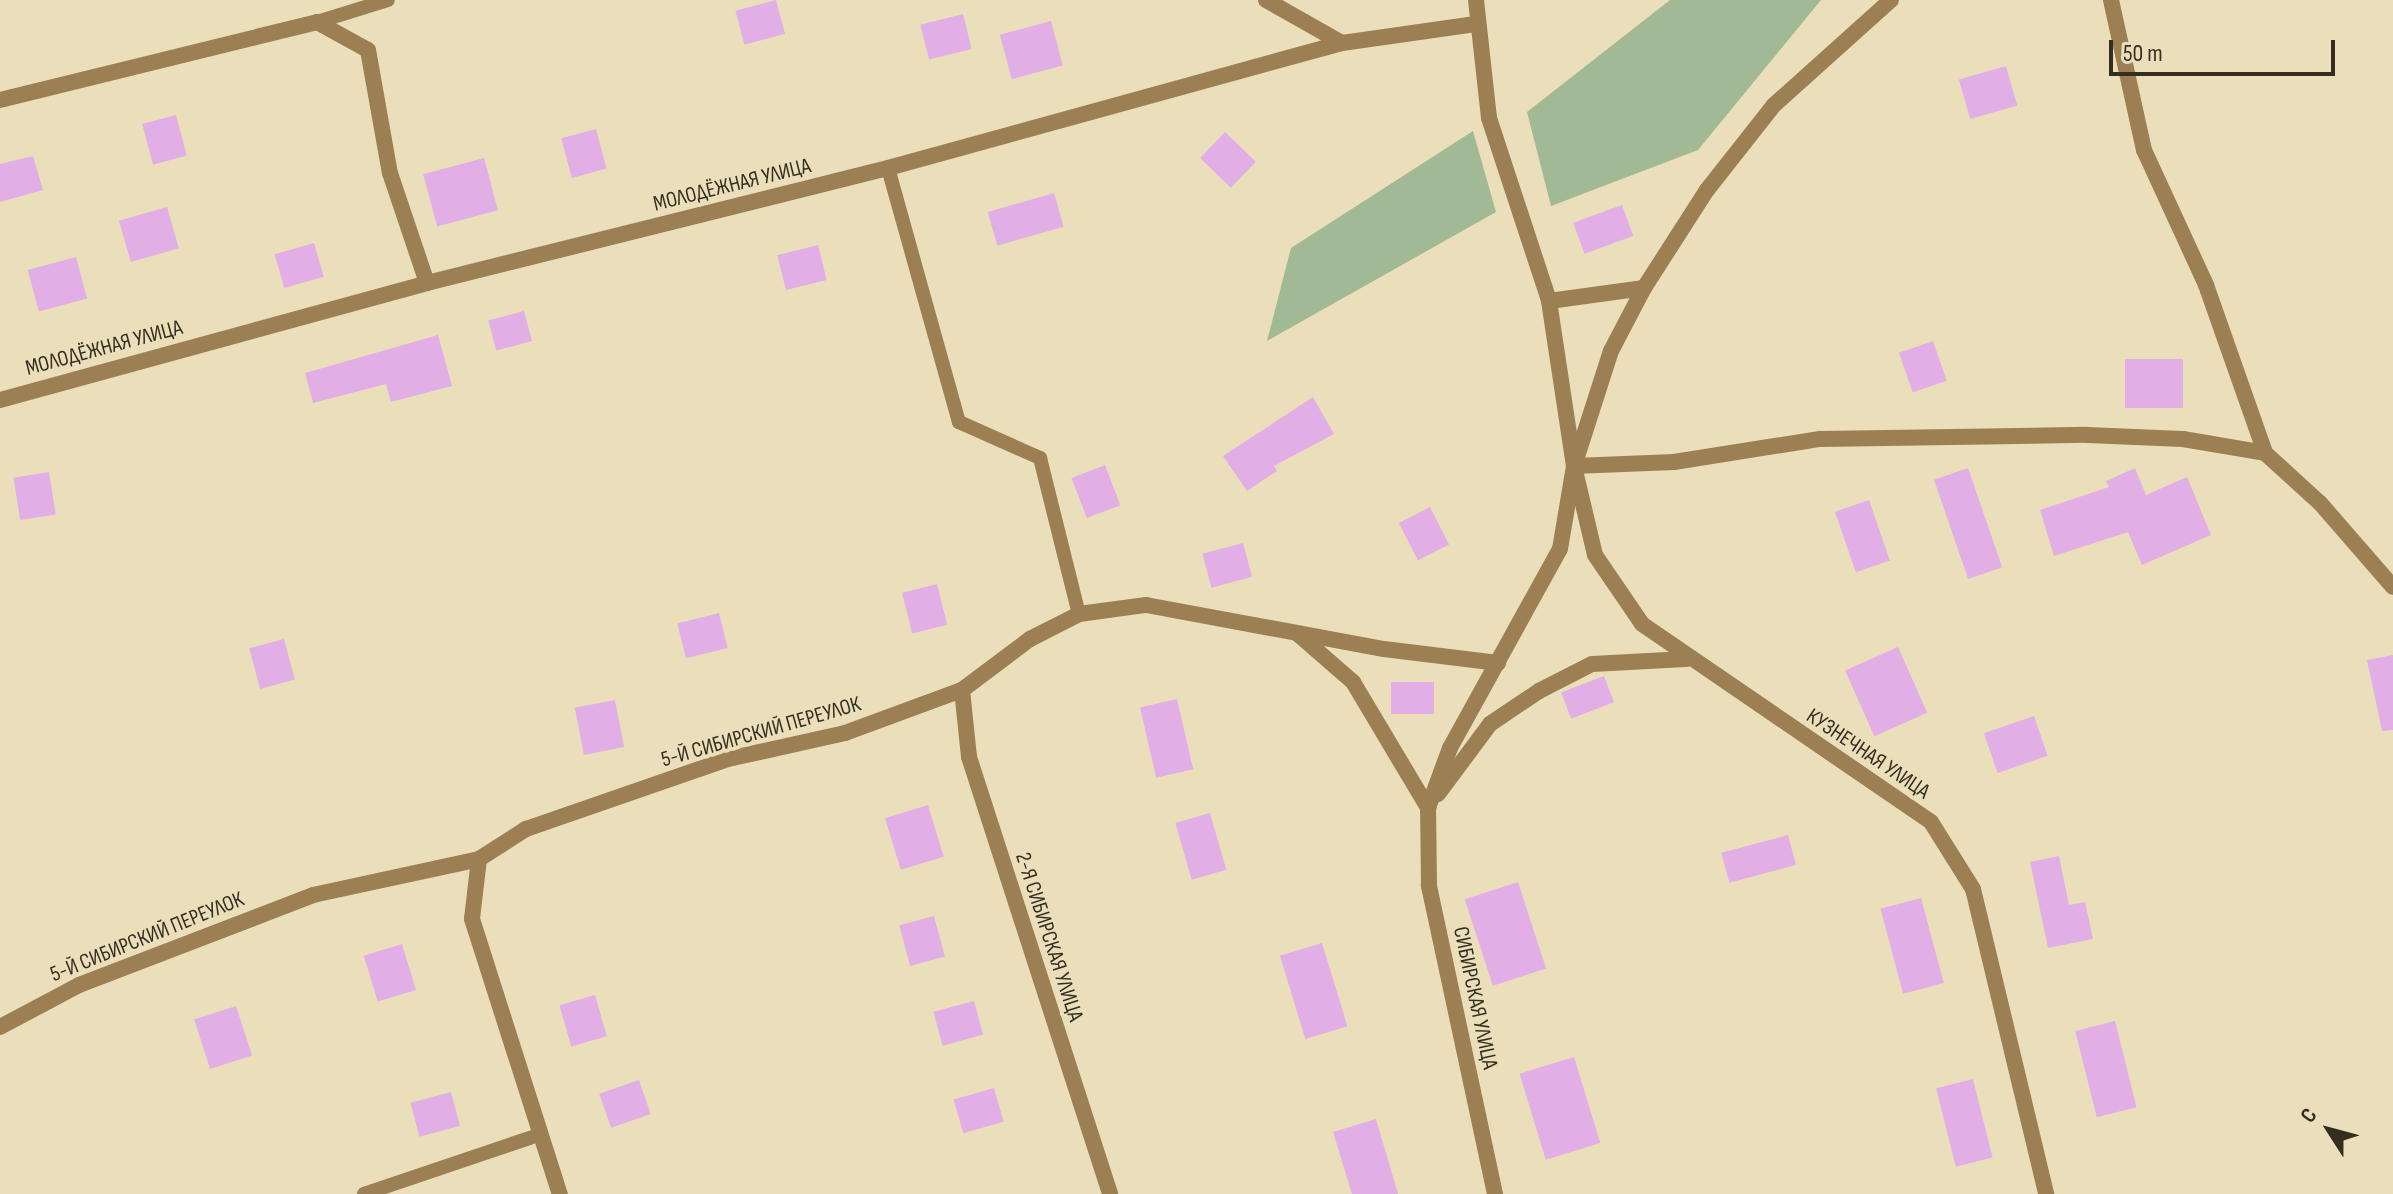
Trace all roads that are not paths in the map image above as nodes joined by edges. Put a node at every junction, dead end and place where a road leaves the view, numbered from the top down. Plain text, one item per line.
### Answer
1 (388, 0) edge
2 (1266, 0) edge
3 (1476, 0) edge
4 (1891, 0) edge
5 (2111, 0) edge
6 (317, 22) junction
7 (1476, 24) junction
8 (1342, 43) junction
9 (0, 100) edge
10 (888, 168) junction
11 (427, 283) junction
12 (1644, 288) junction
13 (1549, 301) junction
14 (0, 400) edge
15 (2265, 453) junction
16 (1574, 466) junction
17 (2393, 587) edge
18 (1079, 614) junction
19 (1298, 634) junction
20 (1686, 659) junction
21 (1498, 663) junction
22 (962, 690) junction
23 (1428, 808) junction
24 (479, 859) junction
25 (0, 1027) edge
26 (541, 1134) junction
27 (364, 1194) edge
28 (560, 1194) edge
29 (1110, 1194) edge
30 (1495, 1194) edge
31 (2046, 1194) edge

1 - 6 lane
2 - 8 street
3 - 7 street
4 - 12 street
5 - 15 street
6 - 9 street
6 - 11 street
7 - 8 street, МОЛОДЁЖНАЯ УЛИЦА
7 - 13 street
8 - 10 street, МОЛОДЁЖНАЯ УЛИЦА
10 - 11 street, МОЛОДЁЖНАЯ УЛИЦА
10 - 18 lane
11 - 14 street, МОЛОДЁЖНАЯ УЛИЦА
12 - 13 street
12 - 16 street
13 - 16 street
15 - 16 street
15 - 17 street
16 - 20 street, КУЗНЕЧНАЯ УЛИЦА
16 - 21 street
18 - 19 street, 5-Й СИБИРСКИЙ ПЕРЕУЛОК
18 - 22 street, 5-Й СИБИРСКИЙ ПЕРЕУЛОК
19 - 21 street, 5-Й СИБИРСКИЙ ПЕРЕУЛОК
19 - 23 street
20 - 23 street
20 - 31 street, КУЗНЕЧНАЯ УЛИЦА
21 - 23 street
22 - 24 street, 5-Й СИБИРСКИЙ ПЕРЕУЛОК
22 - 29 street, 2-Я СИБИРСКАЯ УЛИЦА
23 - 30 street, СИБИРСКАЯ УЛИЦА
24 - 25 street, 5-Й СИБИРСКИЙ ПЕРЕУЛОК
24 - 26 street
26 - 27 lane
26 - 28 street

